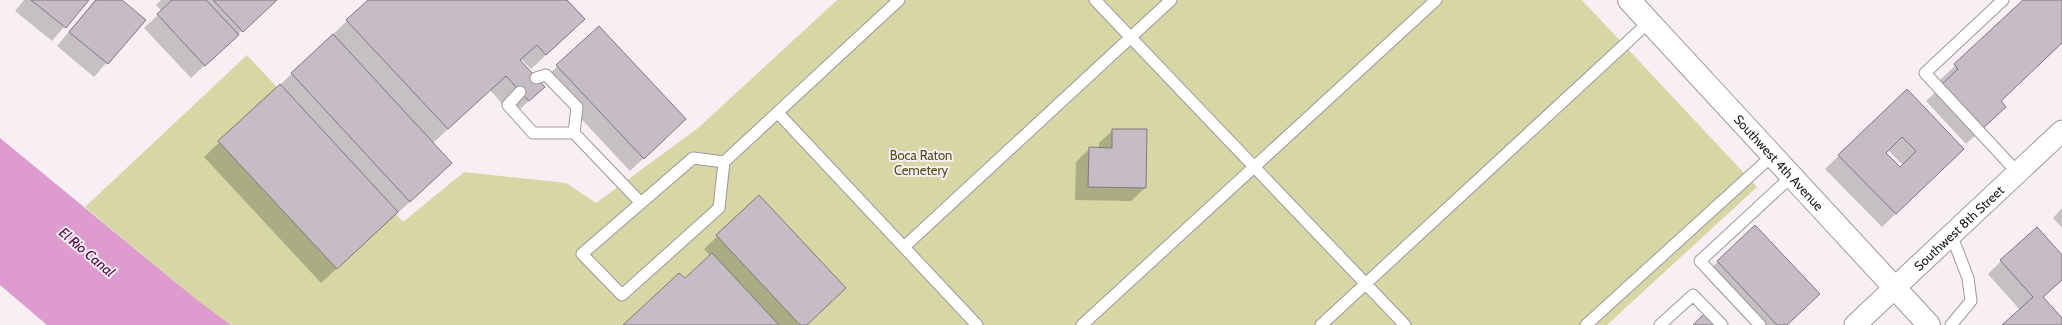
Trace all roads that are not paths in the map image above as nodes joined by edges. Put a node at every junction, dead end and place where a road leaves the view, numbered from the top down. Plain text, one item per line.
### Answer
1 (899, 0) edge
2 (1095, 0) edge
3 (1171, 0) edge
4 (1436, 0) edge
5 (1629, 0) edge
6 (2003, 0) edge
7 (1649, 22) junction
8 (1130, 37) junction
9 (536, 78) dead end
10 (520, 92) dead end
11 (778, 113) junction
12 (2062, 131) edge
13 (574, 133) junction
14 (1773, 155) junction
15 (724, 162) junction
16 (1254, 167) junction
17 (2018, 172) junction
18 (1792, 176) junction
19 (640, 202) junction
20 (1951, 234) junction
21 (904, 247) junction
22 (1366, 284) junction
23 (1893, 288) junction
24 (977, 325) edge
25 (1082, 325) edge
26 (1321, 325) edge
27 (1405, 325) edge
28 (1586, 325) edge
29 (1660, 325) edge
30 (1722, 325) edge
31 (1760, 325) edge
32 (1855, 325) edge
33 (1929, 325) edge
34 (1951, 325) edge

1 - 11 lane
2 - 8 lane
3 - 8 lane
4 - 16 lane
5 - 7 street, Southwest 4th Avenue
6 - 17 lane
7 - 14 street, Southwest 4th Avenue
7 - 22 lane
8 - 16 lane
8 - 21 lane
9 - 13 lane
10 - 13 lane
11 - 15 lane
11 - 21 lane
12 - 17 street, Southwest 8th Street
13 - 19 lane
14 - 18 street, Southwest 4th Avenue
14 - 28 lane
15 - 19 lane
15 - 19 lane
16 - 22 lane
16 - 25 lane
17 - 20 street, Southwest 8th Street
18 - 23 street, Southwest 4th Avenue
18 - 31 lane
20 - 23 street, Southwest 8th Street
20 - 34 lane
21 - 24 lane
22 - 26 lane
22 - 27 lane
23 - 32 street, Southwest 8th Street
23 - 33 street, Southwest 4th Avenue
29 - 30 lane

